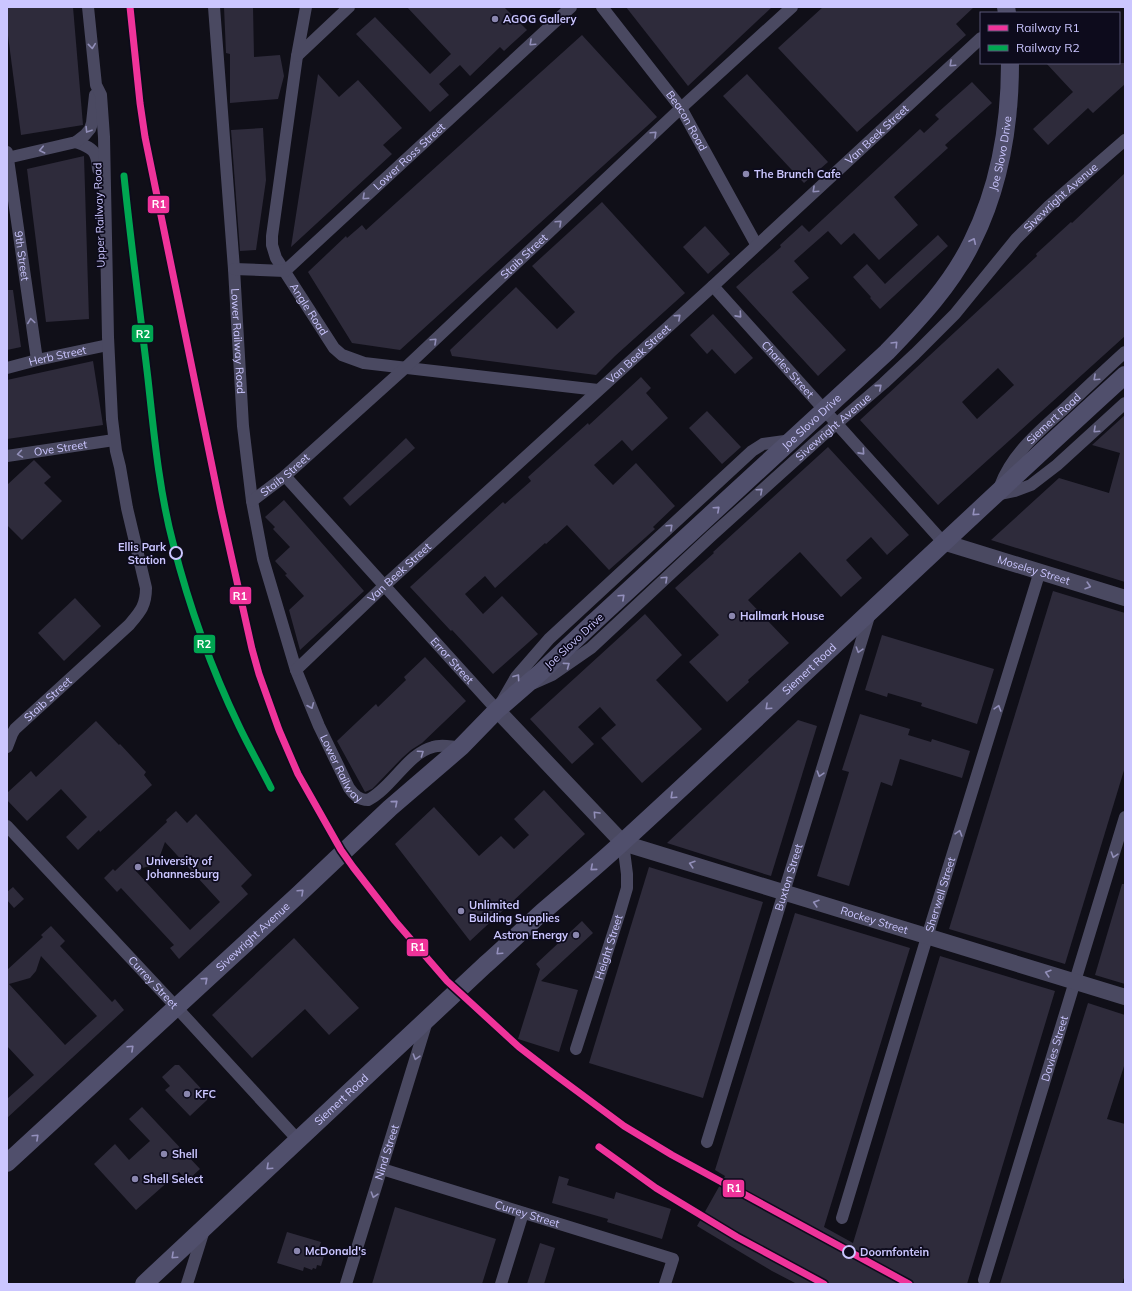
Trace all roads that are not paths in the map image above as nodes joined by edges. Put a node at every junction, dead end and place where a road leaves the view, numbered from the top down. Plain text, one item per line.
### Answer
1 (88, 7) edge
2 (214, 7) edge
3 (306, 7) edge
4 (350, 7) edge
5 (571, 7) edge
6 (602, 7) edge
7 (792, 7) edge
8 (980, 39) edge
9 (297, 56) junction
10 (1010, 64) edge
11 (96, 85) junction
12 (682, 108) junction
13 (1125, 140) edge
14 (76, 142) junction
15 (7, 156) edge
16 (756, 244) junction
17 (234, 269) junction
18 (285, 271) junction
19 (713, 286) junction
20 (108, 341) junction
21 (1125, 352) edge
22 (37, 360) junction
23 (7, 368) edge
24 (405, 368) junction
25 (1125, 375) edge
26 (598, 390) junction
27 (1125, 403) edge
28 (836, 423) junction
29 (821, 437) junction
30 (114, 440) junction
31 (7, 456) edge
32 (285, 476) junction
33 (996, 495) junction
34 (252, 501) junction
35 (943, 542) junction
36 (1040, 571) junction
37 (385, 585) junction
38 (1125, 598) edge
39 (870, 613) junction
40 (296, 670) junction
41 (520, 689) junction
42 (497, 710) junction
43 (461, 747) junction
44 (7, 748) edge
45 (1125, 818) edge
46 (7, 826) edge
47 (623, 843) junction
48 (783, 893) junction
49 (927, 937) junction
50 (1075, 982) junction
51 (1125, 997) edge
52 (176, 1006) junction
53 (427, 1020) junction
54 (576, 1049) dead end
55 (298, 1140) junction
56 (707, 1142) dead end
57 (7, 1163) edge
58 (382, 1169) junction
59 (523, 1213) junction
60 (842, 1218) dead end
61 (205, 1227) junction
62 (984, 1280) dead end
63 (144, 1284) edge
64 (187, 1284) edge
65 (346, 1284) edge
66 (501, 1284) edge
67 (665, 1284) edge

1 -> 11 street, Upper Railway Road
2 - 17 street, Lower Railway Road
3 - 9 street, Angle Road
4 - 9 street
5 -> 18 street, Lower Ross Street
6 - 12 street, Beacon Road
7 - 12 street, Staib Street
8 -> 16 street, Van Beek Street
9 - 18 street, Angle Road
41 -> 10 main road, Joe Slovo Drive, bridge
11 -> 14 street, Upper Railway Road
11 - 20 street, Upper Railway Road
12 - 16 street, Beacon Road
24 -> 12 street, Staib Street
28 -> 13 street, Sivewright Avenue
14 -> 15 street
14 - 20 street, Upper Railway Road
22 -> 15 street, 9th Street
16 - 19 street, Van Beek Street
17 - 18 street
17 - 34 street, Lower Railway Road
18 - 24 street, Angle Road
26 -> 19 street, Van Beek Street
19 -> 28 street, Charles Street
20 - 22 street, Herb Street
20 - 30 street, Upper Railway Road
21 -> 33 street, Siemert Road
22 - 23 street, Herb Street
24 - 26 street, Angle Road
24 - 32 street, Staib Street
25 - 33 main road, Siemert Road
26 - 37 street, Van Beek Street
27 -> 33 street, Siemert Road
28 - 29 street, Sivewright Avenue
28 -> 35 street, Charles Street
41 -> 29 street, Sivewright Avenue
42 -> 29 street
30 -> 31 street, Ove Street
30 - 44 street, Staib Street
32 - 34 street, Staib Street
32 - 37 street, Error Street
33 -> 35 main road, Siemert Road
34 - 40 street, Lower Railway Road
35 - 36 street, Moseley Street
35 - 39 main road, Siemert Road
36 -> 38 street, Moseley Street
49 -> 36 street, Sherwell Street
37 - 40 street, Van Beek Street
37 - 42 street, Error Street
39 -> 47 main road, Siemert Road
39 -> 48 street, Buxton Street
40 -> 43 street, Lower Railway
41 - 42 main road, Joe Slovo Drive
42 - 43 main road, Sivewright Avenue
47 -> 42 street, Error Street
52 -> 43 main road, Sivewright Avenue
45 -> 50 street, Davies Street
46 - 52 street, Currey Street
48 -> 47 street, Rockey Street
47 -> 53 main road, Siemert Road
47 - 54 street, Height Street
49 -> 48 street, Rockey Street
48 - 56 street, Buxton Street
50 -> 49 street, Rockey Street
49 - 60 street, Sherwell Street
50 - 51 street, Rockey Street
50 - 62 street, Davies Street
52 - 55 street, Currey Street
57 -> 52 main road, Sivewright Avenue
53 - 55 main road, Siemert Road
53 -> 58 street, Nind Street
55 -> 61 main road, Siemert Road
58 - 59 street, Currey Street
58 -> 65 street, Nind Street
59 - 66 street
59 - 67 street, Currey Street
61 -> 63 main road, Siemert Road
61 - 64 street

